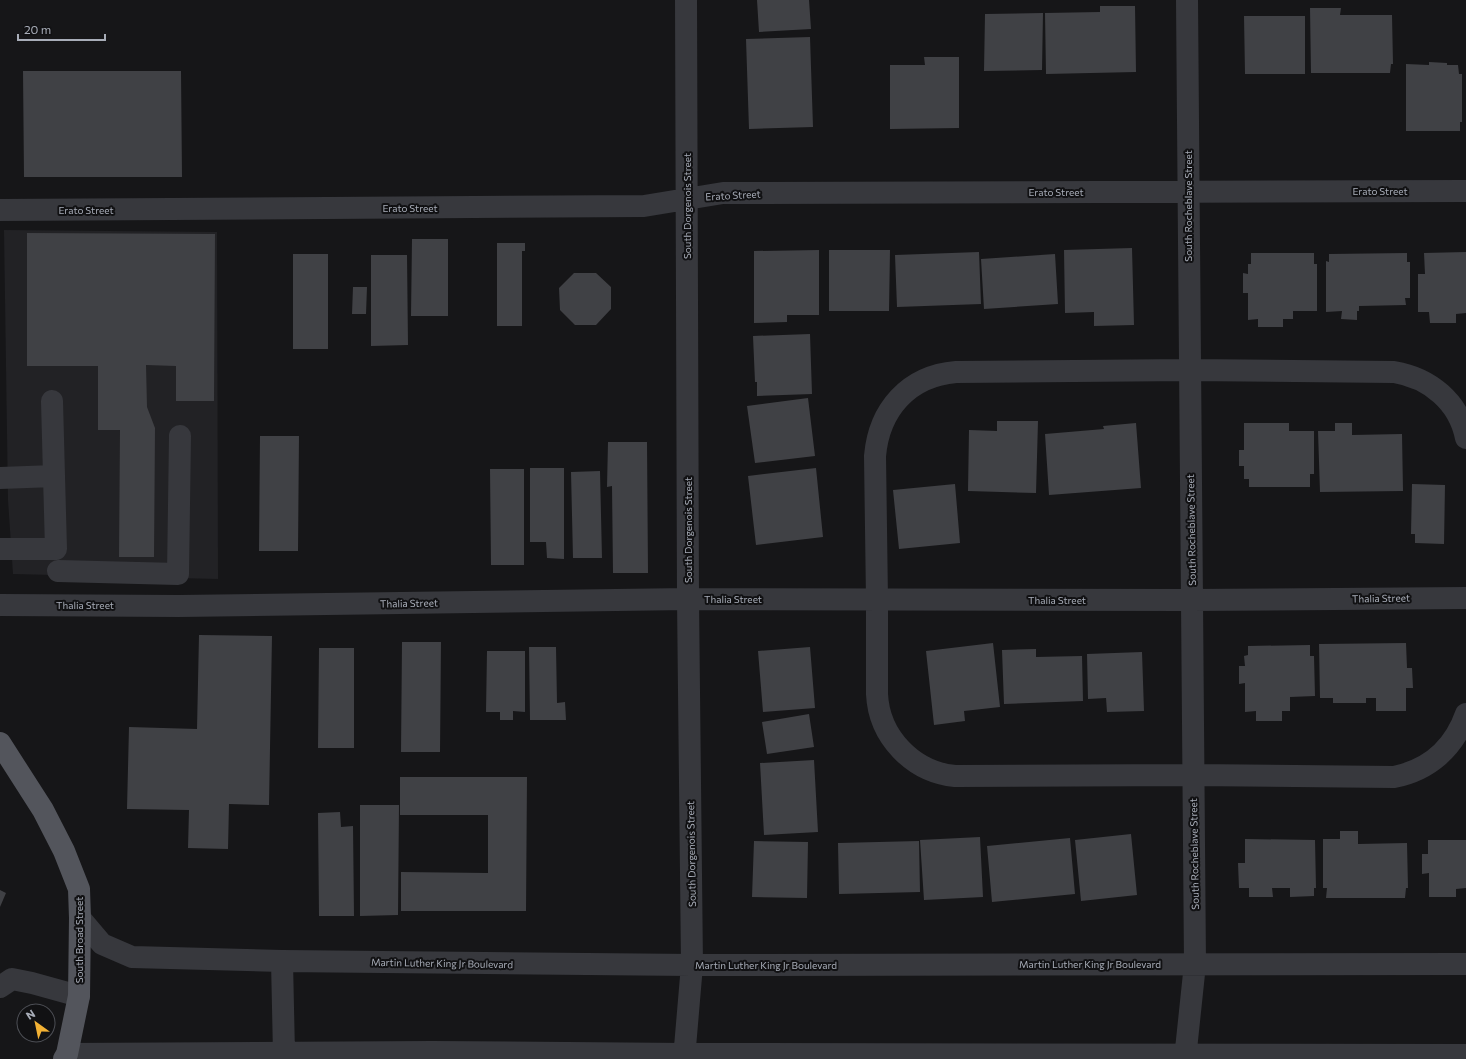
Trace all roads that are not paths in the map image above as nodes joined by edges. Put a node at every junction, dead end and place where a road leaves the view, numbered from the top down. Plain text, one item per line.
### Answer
1 (686, 0) edge
2 (1187, 0) edge
3 (1466, 191) edge
4 (1188, 192) junction
5 (687, 199) junction
6 (0, 210) edge
7 (1189, 370) junction
8 (52, 401) dead end
9 (180, 436) dead end
10 (1466, 438) edge
11 (54, 476) junction
12 (0, 478) edge
13 (0, 549) edge
14 (56, 549) junction
15 (58, 571) junction
16 (178, 574) junction
17 (1466, 598) edge
18 (688, 599) junction
19 (878, 600) junction
20 (1191, 600) junction
21 (0, 605) edge
22 (58, 605) junction
23 (179, 606) junction
24 (1466, 714) edge
25 (0, 743) edge
26 (1193, 775) junction
27 (80, 918) junction
28 (282, 961) junction
29 (1196, 964) junction
30 (1466, 964) edge
31 (692, 965) junction
32 (0, 987) edge
33 (79, 996) junction
34 (284, 1054) junction
35 (1466, 1054) edge
36 (431, 1056) edge
37 (66, 1057) edge
38 (685, 1057) edge
39 (1186, 1057) edge
40 (1342, 1057) edge

1 - 5 street, South Dorgenois Street
2 - 4 street, South Rocheblave Street
3 - 4 street, Erato Street
4 - 5 street, Erato Street
4 - 7 street, South Rocheblave Street
5 - 6 street, Erato Street
5 - 18 street, South Dorgenois Street
7 - 10 street
7 - 19 street
7 - 20 street, South Rocheblave Street
8 - 11 street
9 - 16 street
11 - 12 street
11 - 14 street
13 - 14 street
14 - 15 street
15 - 16 street
15 - 22 street
16 - 23 street
17 - 20 street, Thalia Street
18 - 19 street, Thalia Street
18 - 23 street, Thalia Street
18 - 31 street, South Dorgenois Street
19 - 20 street, Thalia Street
19 - 26 street
20 - 26 street, South Rocheblave Street
21 - 22 street, Thalia Street
22 - 23 street, Thalia Street
24 - 26 street
25 - 27 main road, South Broad Street
26 - 29 street, South Rocheblave Street
27 - 28 street, Martin Luther King Jr Boulevard
27 - 33 main road, South Broad Street
28 - 31 street, Martin Luther King Jr Boulevard
28 - 34 street
29 - 30 street, Martin Luther King Jr Boulevard
29 - 31 street, Martin Luther King Jr Boulevard
29 - 39 street, South Rocheblave Street
31 - 38 street, South Dorgenois Street
32 - 33 street
33 - 37 main road, South Broad Street
34 - 36 street
34 - 37 street
35 - 40 street
36 - 38 street
38 - 39 street
39 - 40 street

